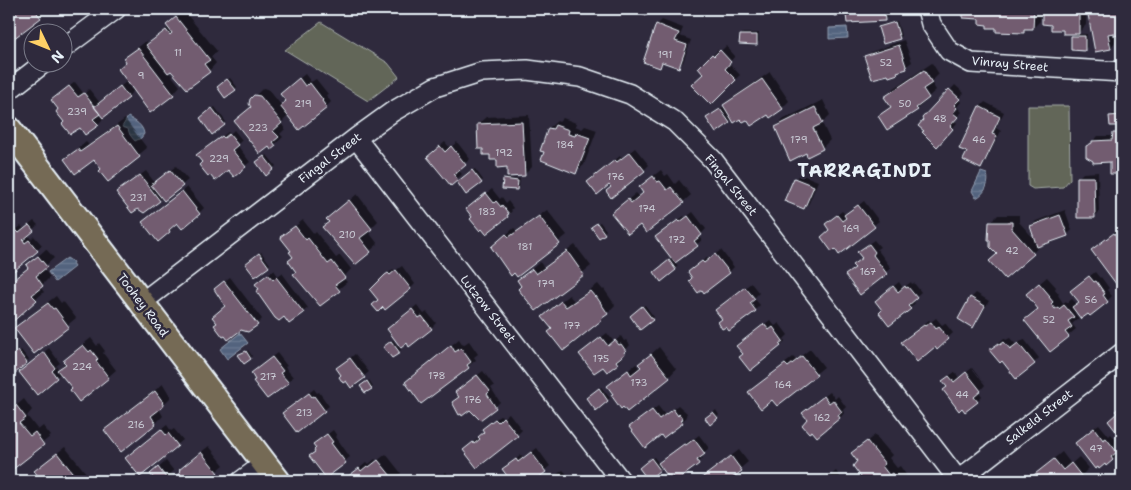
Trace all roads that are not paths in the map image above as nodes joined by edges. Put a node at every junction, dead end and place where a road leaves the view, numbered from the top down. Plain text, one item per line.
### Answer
1 (116, 9) edge
2 (927, 9) edge
3 (72, 42) edge
4 (32, 72) edge
5 (1122, 72) edge
6 (9, 90) edge
7 (9, 129) edge
8 (356, 138) junction
9 (141, 303) junction
10 (1122, 353) edge
11 (271, 472) edge
12 (241, 481) edge
13 (621, 481) edge
14 (958, 481) edge

1 - 3 street
2 - 5 street, Vinray Street
4 - 6 street
7 - 9 main road, Toohey Road
8 - 9 street, Fingal Street
8 - 13 street, Lutzow Street
8 - 14 street, Fingal Street
9 - 11 main road, Toohey Road
10 - 14 street, Salkeld Street
11 - 12 street

